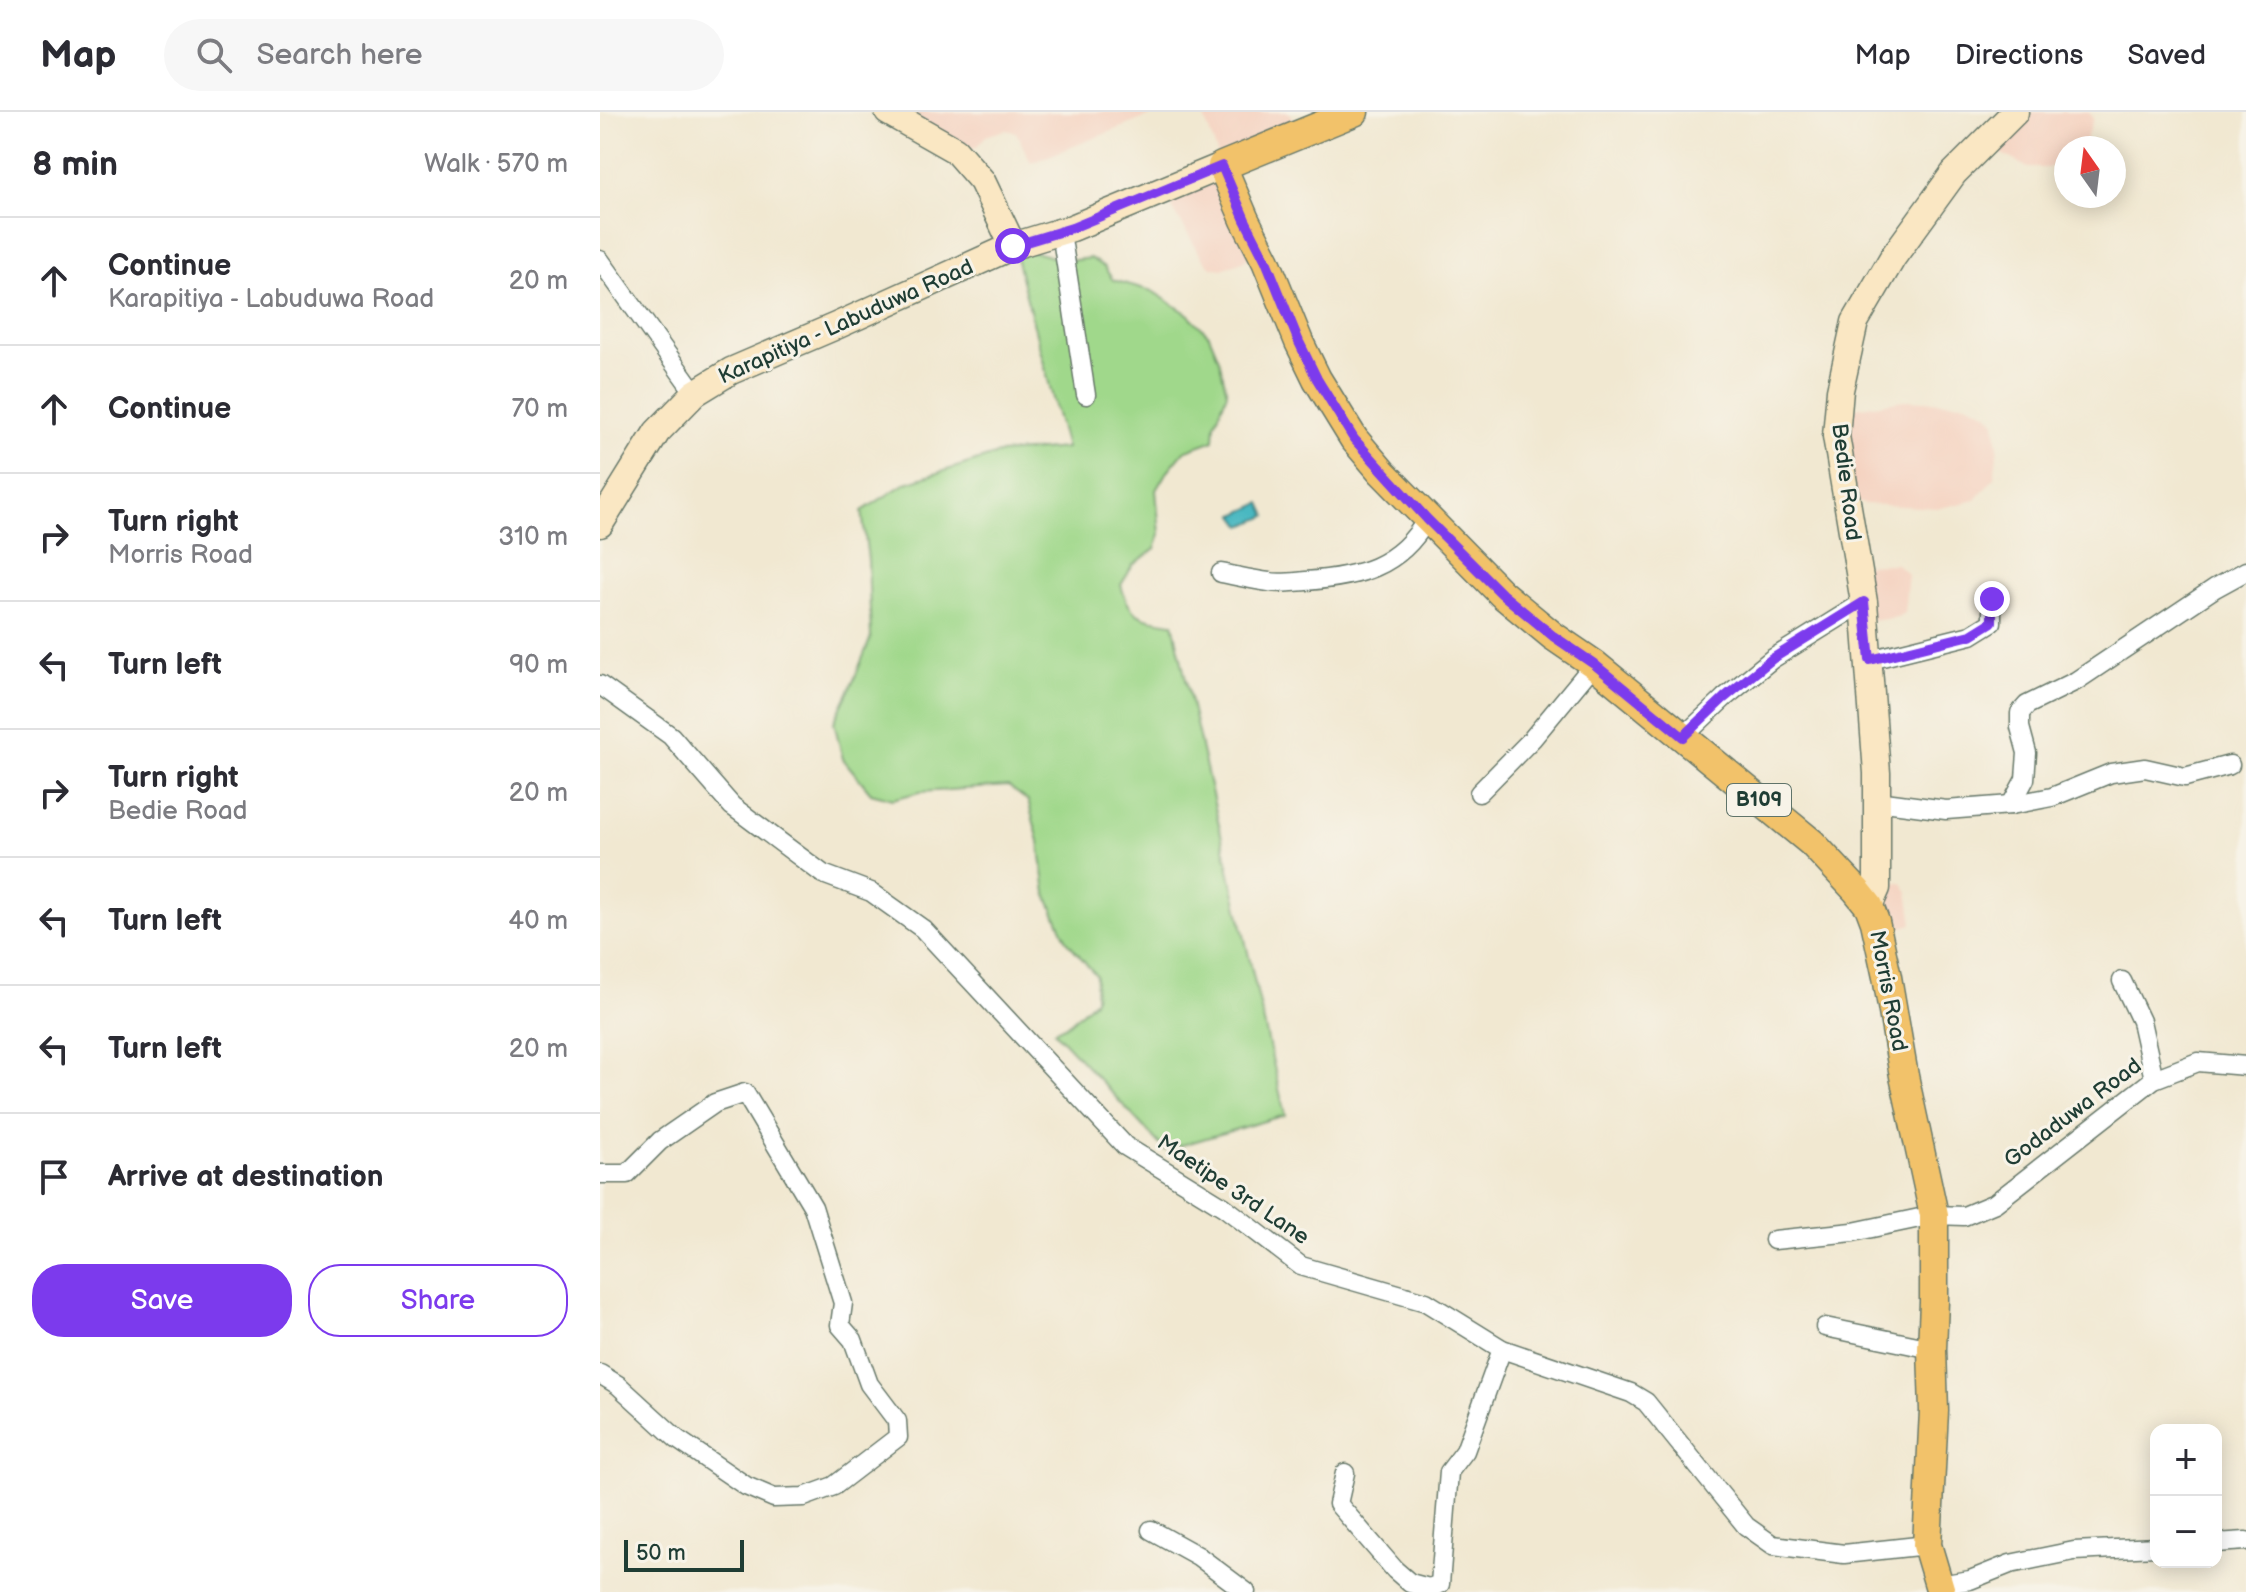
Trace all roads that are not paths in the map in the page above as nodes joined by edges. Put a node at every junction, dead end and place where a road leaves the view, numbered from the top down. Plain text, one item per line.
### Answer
1 (888, 112) edge
2 (2015, 112) edge
3 (1343, 114) edge
4 (1222, 166) junction
5 (1061, 232) junction
6 (1013, 246) junction
7 (600, 260) edge
8 (695, 393) junction
9 (1086, 395) dead end
10 (1427, 519) junction
11 (600, 524) edge
12 (2246, 571) edge
13 (1221, 573) dead end
14 (1992, 599) dead end
15 (1864, 602) junction
16 (1870, 660) junction
17 (1594, 664) junction
18 (600, 685) edge
19 (1683, 737) junction
20 (2230, 765) dead end
21 (1479, 793) dead end
22 (1877, 801) junction
23 (2011, 805) junction
24 (1869, 906) junction
25 (2122, 981) dead end
26 (2246, 1066) edge
27 (2154, 1079) junction
28 (600, 1174) edge
29 (1934, 1215) junction
30 (1774, 1240) dead end
31 (1825, 1327) dead end
32 (1502, 1349) junction
33 (1932, 1349) junction
34 (600, 1374) edge
35 (1345, 1473) dead end
36 (1151, 1530) dead end
37 (2246, 1541) edge
38 (2222, 1543) edge
39 (1927, 1545) junction
40 (2150, 1547) edge
41 (1442, 1577) junction
42 (1940, 1588) edge
43 (1246, 1592) edge
44 (1455, 1592) edge

1 - 6 street
2 - 15 street, Bedie Road
3 - 4 main road
4 - 5 street, Karapitiya - Labuduwa Road
4 - 10 main road, Morris Road / B109
5 - 6 street, Karapitiya - Labuduwa Road
5 - 9 street
6 - 8 street, Karapitiya - Labuduwa Road
7 - 8 street
8 - 11 street, Karapitiya - Labuduwa Road
10 - 13 street
10 - 17 main road, Morris Road / B109
12 - 23 street
14 - 16 street
15 - 16 street, Bedie Road
15 - 19 street
16 - 22 street, Bedie Road
17 - 19 main road, Morris Road / B109
17 - 21 street
18 - 32 street, Maetipe 3rd Lane
19 - 24 main road, Morris Road / B109
20 - 23 street
22 - 23 street
22 - 24 street, Bedie Road
24 - 29 main road, Morris Road / B109
25 - 27 street
26 - 27 street, Godaduwa Road
27 - 29 street, Godaduwa Road
28 - 34 street
29 - 30 street, Godaduwa Road
29 - 33 main road, Morris Road / B109
31 - 33 street
32 - 39 street, Maetipe 3rd Lane
32 - 41 street
33 - 39 main road, Morris Road / B109
35 - 41 street
36 - 43 street
37 - 38 street
39 - 42 main road, Morris Road / B109
40 - 42 street
41 - 44 street

